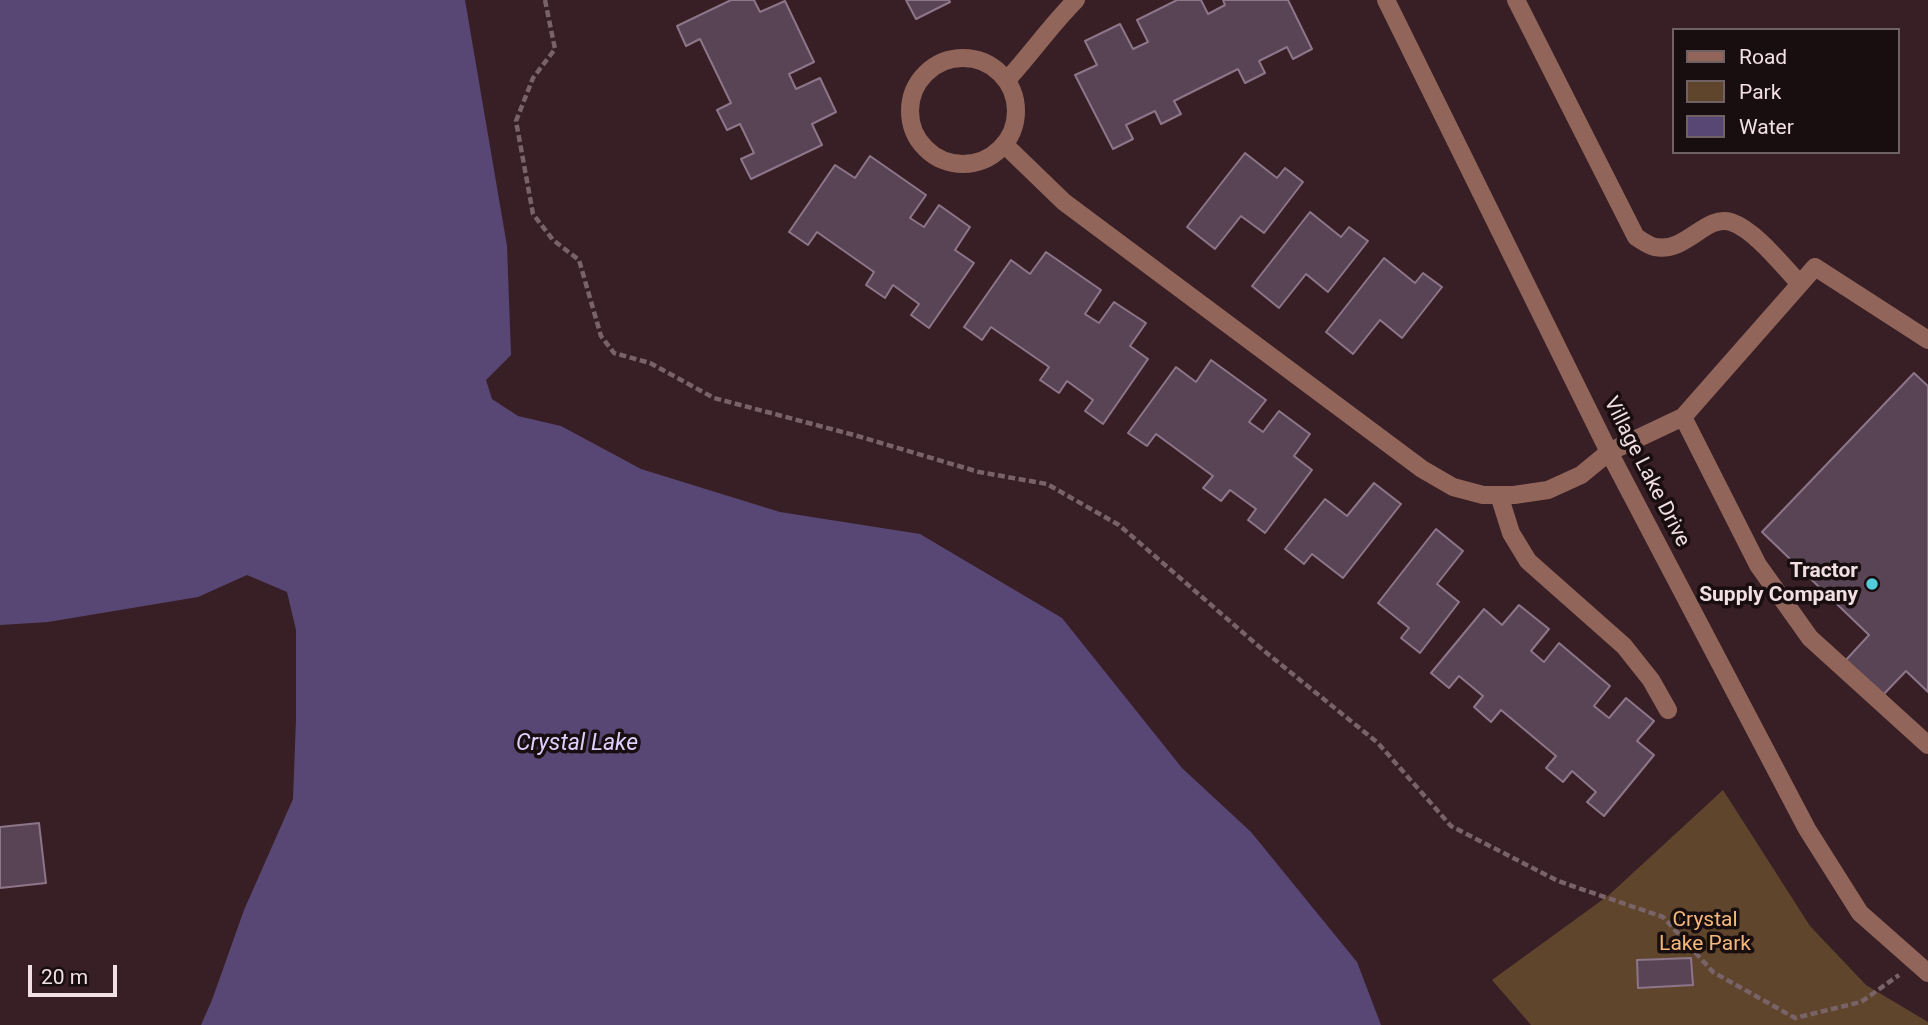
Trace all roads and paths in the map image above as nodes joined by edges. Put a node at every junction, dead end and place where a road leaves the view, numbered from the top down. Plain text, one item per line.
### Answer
1 (545, 0) edge
2 (1076, 0) edge
3 (1387, 0) edge
4 (1516, 0) edge
5 (1007, 80) junction
6 (1005, 145) junction
7 (1800, 284) junction
8 (1928, 340) edge
9 (1684, 417) junction
10 (1609, 452) junction
11 (1499, 495) junction
12 (1668, 710) dead end
13 (1928, 745) edge
14 (1922, 968) edge

1 - 14 path
2 - 5 street
3 - 10 street, Village Lake Drive
4 - 7 street
5 - 6 street
5 - 6 street
6 - 11 street
7 - 8 street
7 - 9 street
9 - 10 street
9 - 13 street
10 - 11 street
10 - 14 street, Village Lake Drive
11 - 12 street

